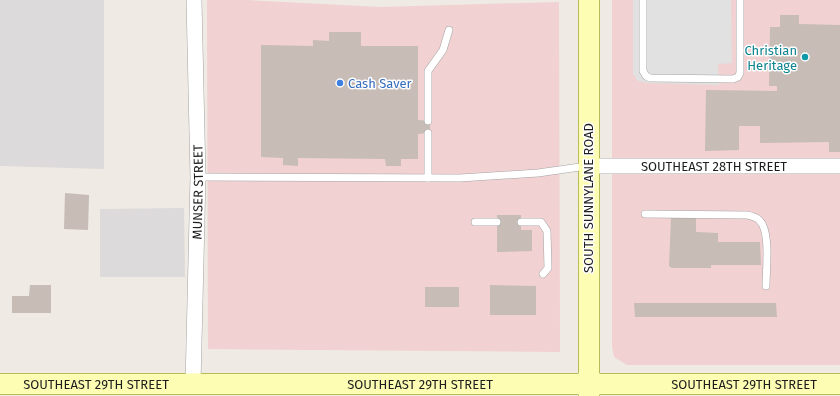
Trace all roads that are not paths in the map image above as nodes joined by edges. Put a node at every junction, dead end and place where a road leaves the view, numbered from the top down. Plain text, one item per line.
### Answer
1 (194, 0) edge
2 (589, 0) edge
3 (643, 0) edge
4 (740, 0) edge
5 (449, 30) dead end
6 (428, 121) dead end
7 (428, 133) dead end
8 (588, 166) junction
9 (840, 166) edge
10 (198, 176) junction
11 (428, 178) junction
12 (645, 214) dead end
13 (475, 222) dead end
14 (497, 222) dead end
15 (521, 222) dead end
16 (543, 274) dead end
17 (766, 286) dead end
18 (0, 384) edge
19 (193, 384) junction
20 (840, 384) edge
21 (589, 390) edge

1 - 10 street, MUNSER STREET
2 - 8 main road, SOUTH SUNNYLANE ROAD
3 - 4 lane
5 - 6 lane
7 - 11 lane
8 - 9 street, SOUTHEAST 28TH STREET
8 - 11 lane
8 - 21 main road, SOUTH SUNNYLANE ROAD
10 - 11 lane
10 - 19 street, MUNSER STREET
12 - 17 lane
13 - 14 lane
15 - 16 lane
18 - 19 main road, SOUTHEAST 29TH STREET
19 - 21 main road, SOUTHEAST 29TH STREET
20 - 21 main road, SOUTHEAST 29TH STREET

